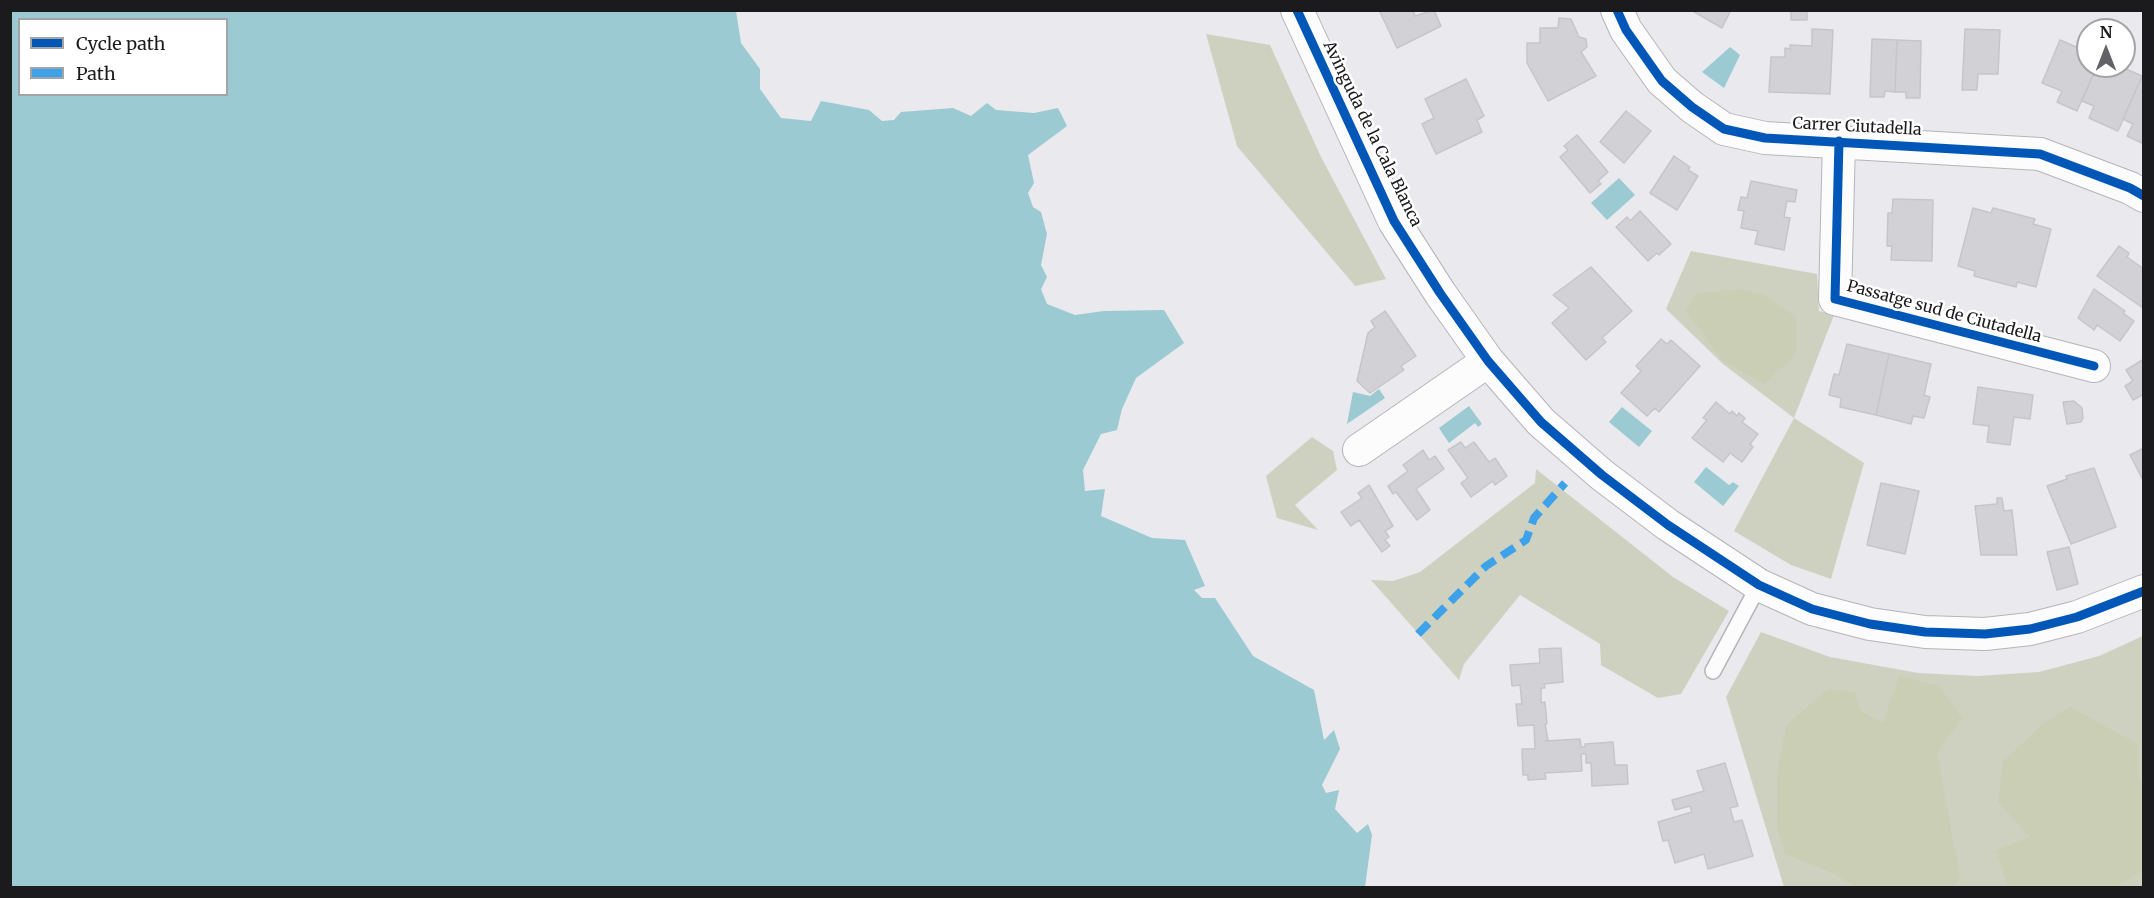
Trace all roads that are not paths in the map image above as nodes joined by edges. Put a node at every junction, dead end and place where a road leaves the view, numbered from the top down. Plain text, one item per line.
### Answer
1 (1297, 10) edge
2 (1617, 10) edge
3 (1839, 141) junction
4 (2144, 196) edge
5 (1488, 361) junction
6 (2094, 366) dead end
7 (1359, 450) dead end
8 (1759, 585) junction
9 (2144, 591) edge
10 (1713, 671) dead end

1 - 5 street, Avinguda de la Cala Blanca
2 - 3 street, Carrer Ciutadella
3 - 4 street, Carrer Ciutadella
3 - 6 street, Passatge sud de Ciutadella
5 - 7 street
5 - 8 street, Avinguda de la Cala Blanca
8 - 9 street, Avinguda de la Cala Blanca
8 - 10 lane

